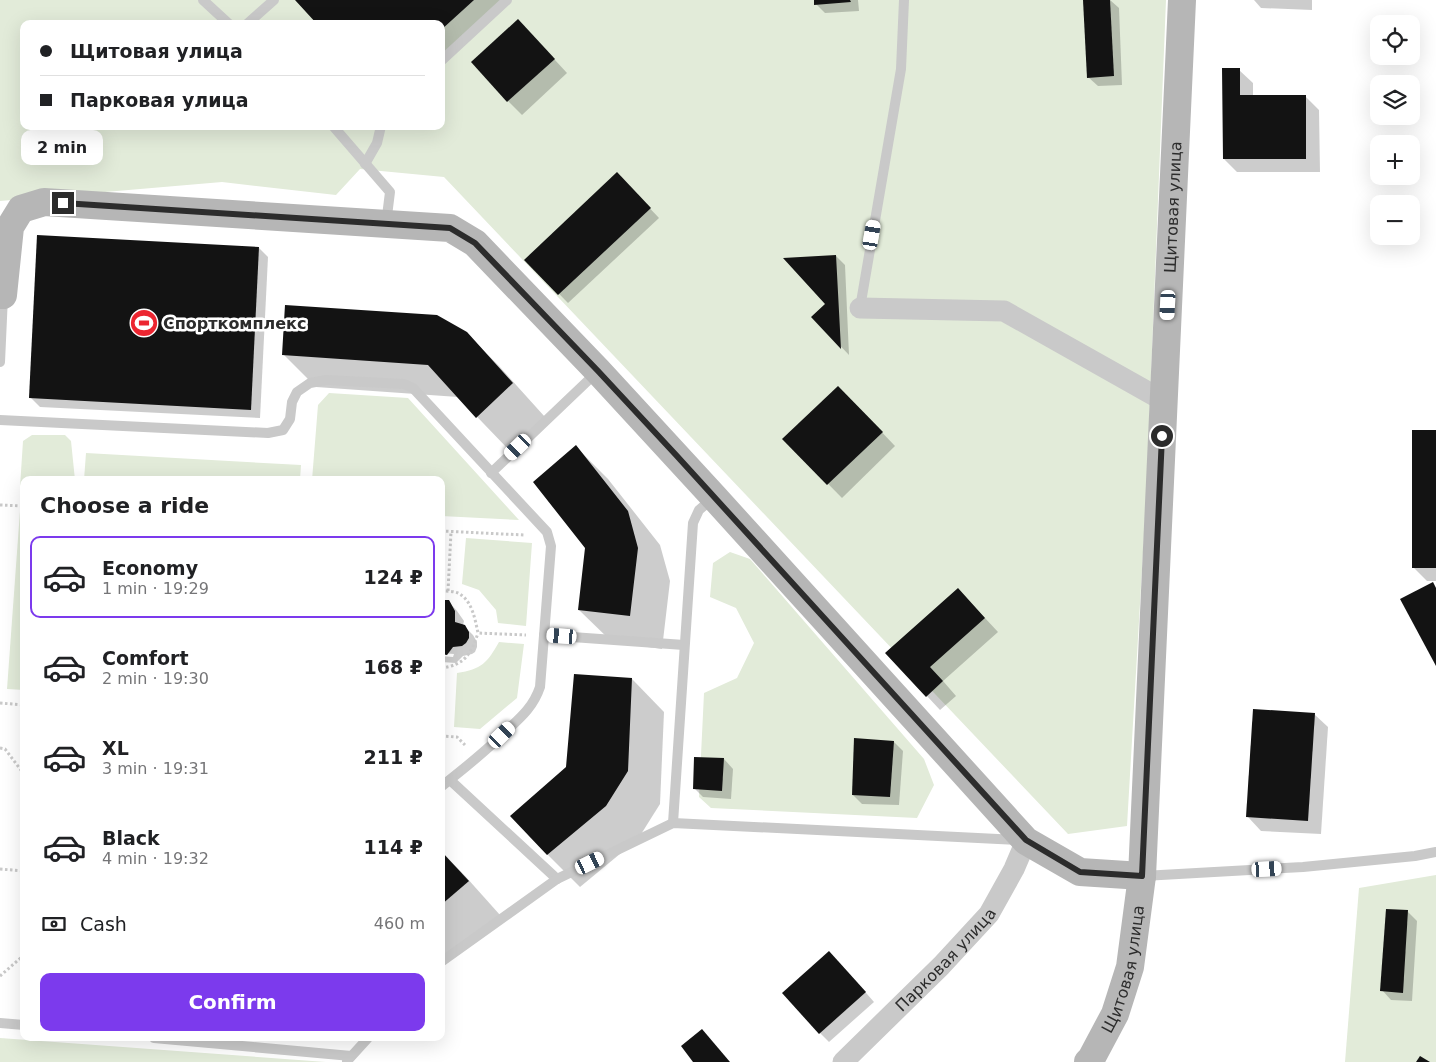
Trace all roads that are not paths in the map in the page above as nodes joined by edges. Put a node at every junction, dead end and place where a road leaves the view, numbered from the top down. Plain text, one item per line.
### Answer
1 (203, 0) edge
2 (274, 0) edge
3 (507, 0) edge
4 (904, 0) edge
5 (1182, 0) edge
6 (225, 20) edge
7 (252, 20) edge
8 (445, 57) edge
9 (336, 130) edge
10 (380, 130) edge
11 (365, 164) junction
12 (386, 224) junction
13 (2, 295) edge
14 (860, 308) joint
15 (0, 362) edge
16 (598, 371) junction
17 (1164, 401) junction
18 (0, 420) edge
19 (491, 473) junction
20 (714, 497) junction
21 (544, 635) junction
22 (684, 644) junction
23 (445, 784) edge
24 (673, 823) junction
25 (1026, 840) junction
26 (1436, 852) edge
27 (1142, 876) junction
28 (557, 880) junction
29 (445, 959) edge
30 (0, 1023) edge
31 (20, 1025) edge
32 (210, 1041) edge
33 (365, 1041) edge
34 (349, 1059) edge
35 (843, 1062) edge
36 (1088, 1062) edge

1 - 6 lane
2 - 7 lane
3 - 8 lane
4 - 14 lane
5 - 17 street, Щитовая улица
9 - 11 lane
10 - 11 lane
11 - 12 lane
12 - 13 street
12 - 16 street
13 - 15 lane
14 - 17 street
16 - 19 lane
16 - 20 street
17 - 27 street, Щитовая улица
18 - 19 lane
19 - 21 lane
20 - 22 lane
20 - 25 street
21 - 22 lane
21 - 23 lane
22 - 24 lane
23 - 28 lane
24 - 25 lane
24 - 28 lane
25 - 27 street
25 - 35 street, Парковая улица
26 - 27 lane
27 - 36 street, Щитовая улица
28 - 29 lane
30 - 31 lane
32 - 34 lane
33 - 34 lane

